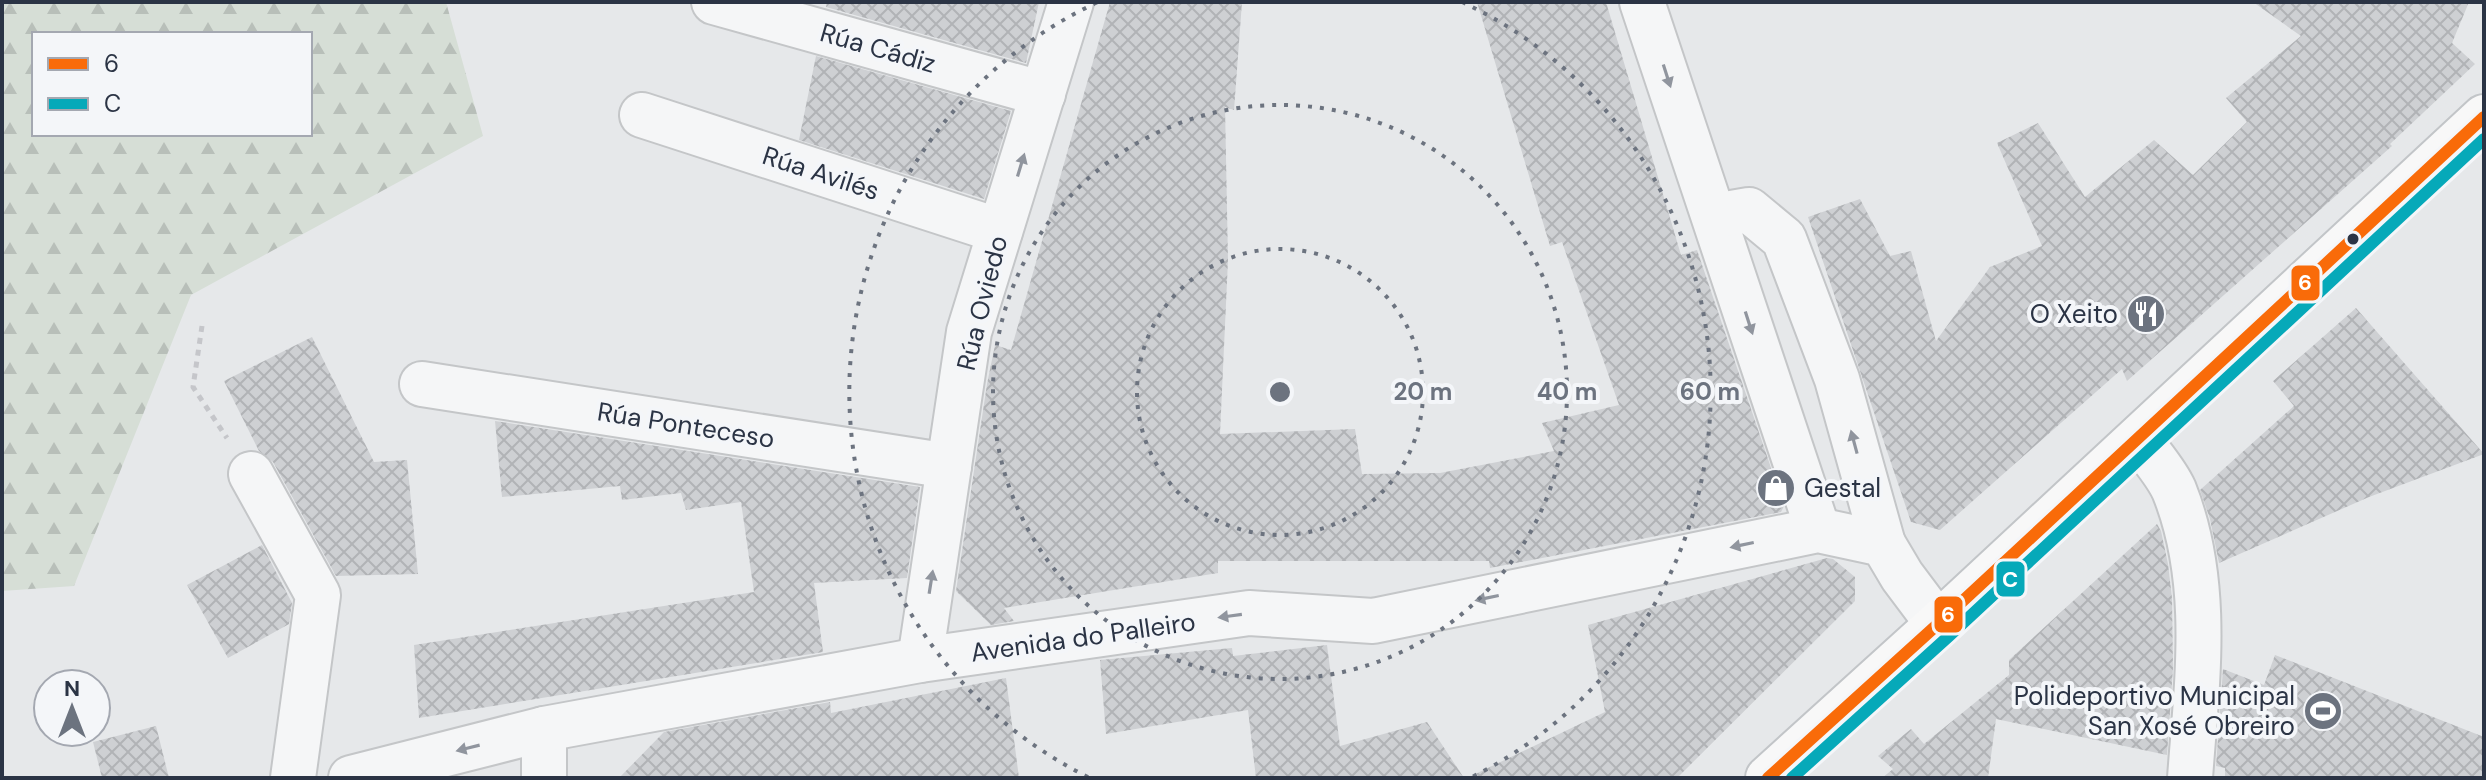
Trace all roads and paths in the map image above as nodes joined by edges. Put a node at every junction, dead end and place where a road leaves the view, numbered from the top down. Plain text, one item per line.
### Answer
1 (714, 2) edge
2 (1071, 2) edge
3 (1642, 2) edge
4 (1043, 94) junction
5 (642, 115) dead end
6 (2484, 117) edge
7 (1714, 216) junction
8 (1000, 231) junction
9 (202, 326) dead end
10 (422, 384) dead end
11 (2139, 439) junction
12 (949, 466) junction
13 (251, 474) joint
14 (1818, 530) junction
15 (1883, 544) junction
16 (1938, 624) junction
17 (920, 660) junction
18 (544, 729) junction
19 (293, 778) edge
20 (351, 778) edge
21 (544, 778) edge
22 (1768, 778) edge
23 (2190, 778) edge

1 - 4 street, Rúa Cádiz
2 - 4 street, Rúa Oviedo
3 -> 7 street
8 -> 4 street, Rúa Oviedo
5 - 8 street, Rúa Avilés
6 - 11 main road
7 -> 14 street
15 -> 7 street
8 - 12 street, Rúa Oviedo
9 - 13 path
10 - 12 street, Rúa Ponteceso
11 - 16 main road
11 - 23 street
17 -> 12 street, Rúa Oviedo
13 - 19 street
14 - 15 street
14 -> 17 street, Avenida do Palleiro
15 - 16 street
16 - 22 main road
17 - 18 street, Avenida do Palleiro
18 -> 20 street, Avenida do Palleiro
18 - 21 street

